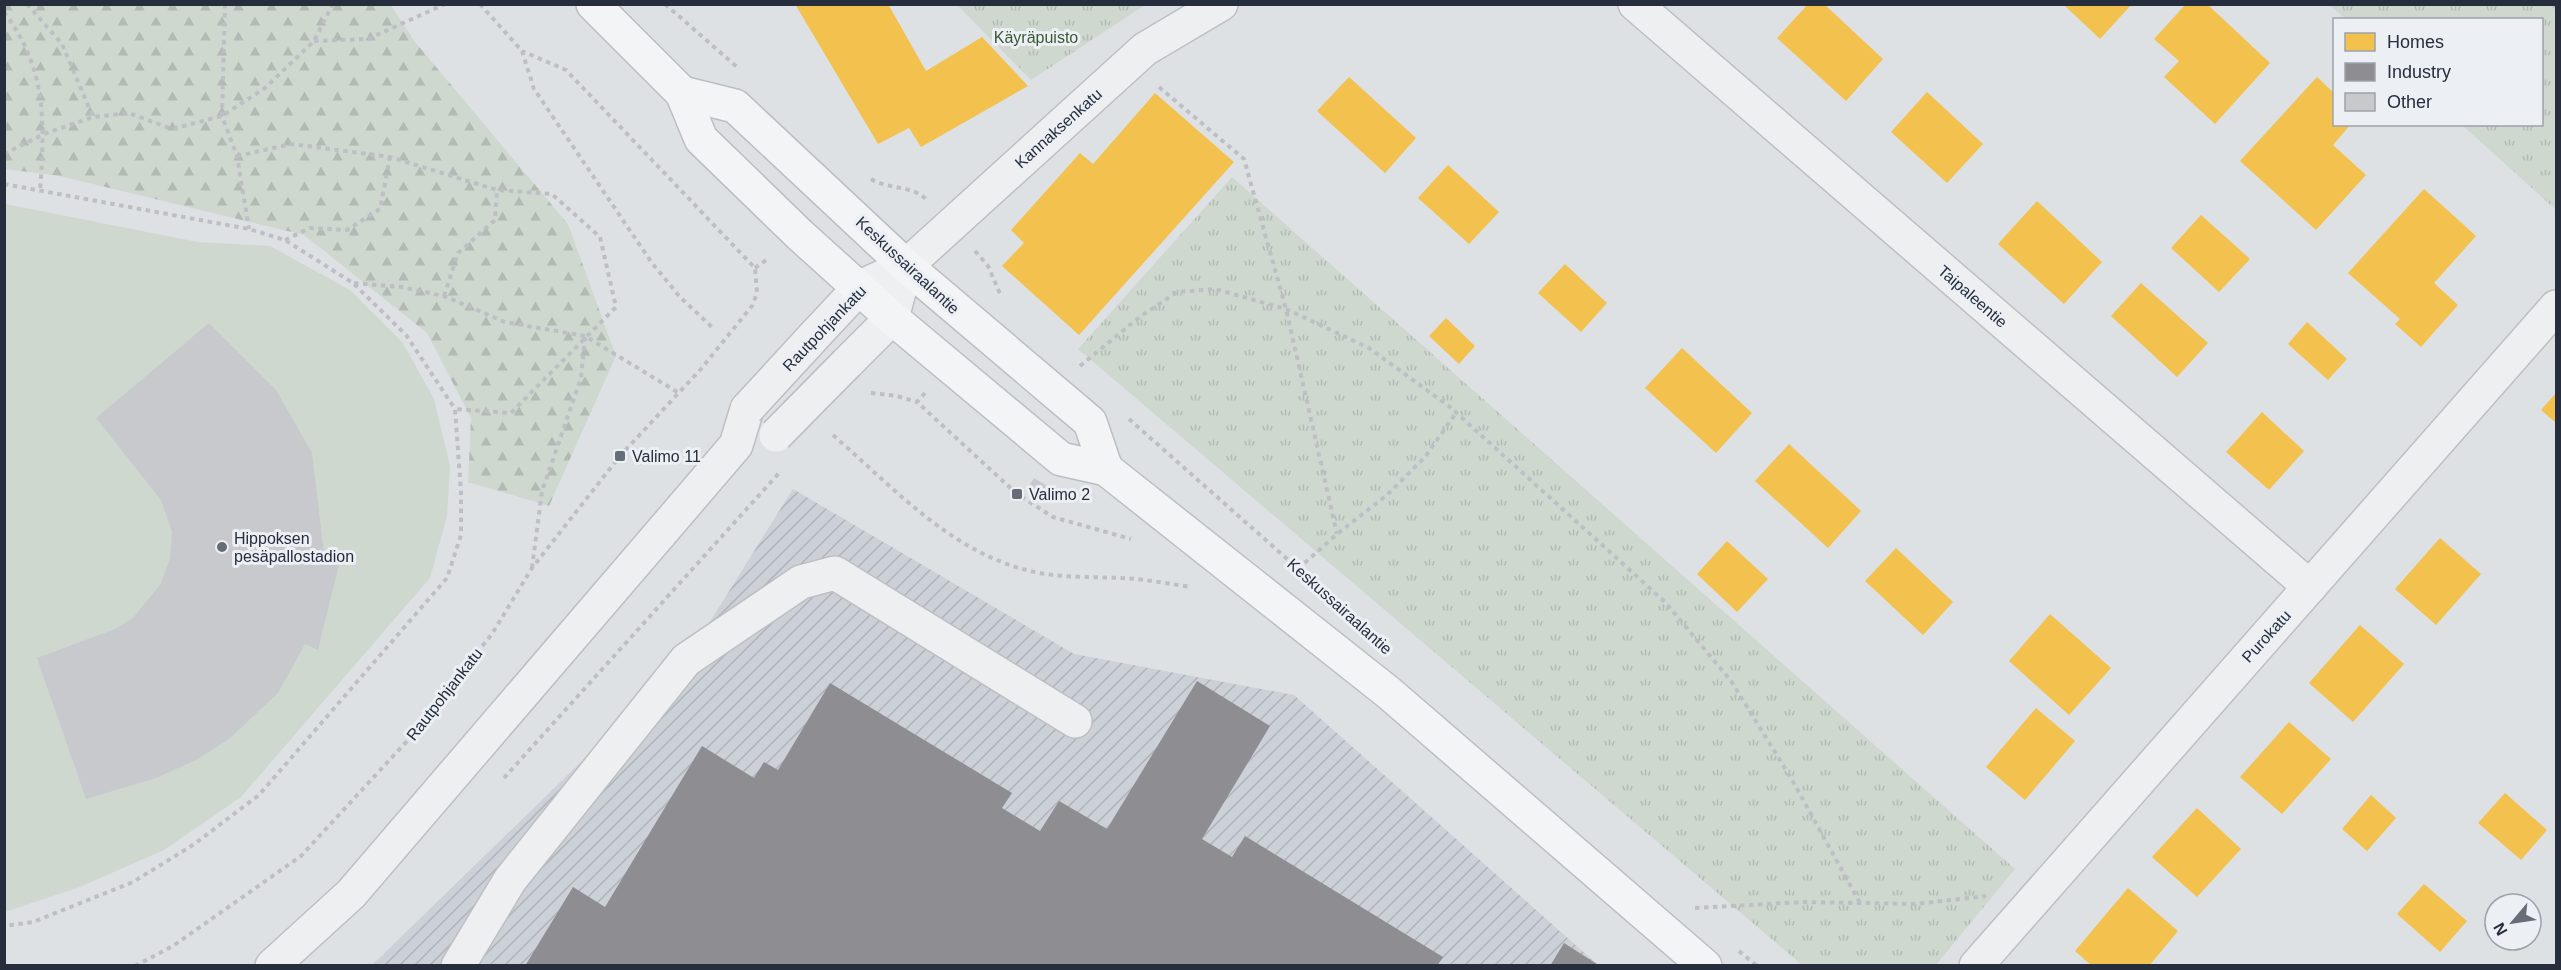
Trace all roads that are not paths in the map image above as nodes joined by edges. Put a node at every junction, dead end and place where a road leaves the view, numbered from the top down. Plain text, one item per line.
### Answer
1 (593, 4) edge
2 (1221, 4) edge
3 (1635, 4) edge
4 (682, 93) junction
5 (906, 266) junction
6 (860, 287) junction
7 (2556, 307) edge
8 (892, 318) junction
9 (736, 445) junction
10 (1106, 469) junction
11 (2310, 587) junction
12 (1075, 721) dead end
13 (272, 966) edge
14 (458, 966) edge
15 (1705, 966) edge
16 (1976, 966) edge

1 - 4 main road, Keskussairaalantie
2 - 5 street, Kannaksenkatu
3 - 11 street, Taipaleentie
4 - 5 main road, Keskussairaalantie
4 - 6 main road, Keskussairaalantie
5 - 6 street, Rautpohjankatu
5 - 8 street
5 - 10 main road, Keskussairaalantie
6 - 8 main road, Keskussairaalantie
6 - 9 street, Rautpohjankatu, bridge
7 - 11 street, Purokatu
8 - 9 street, bridge
8 - 10 main road, Keskussairaalantie
9 - 13 street, Rautpohjankatu
10 - 15 main road, Keskussairaalantie
11 - 16 street, Purokatu
12 - 14 street

